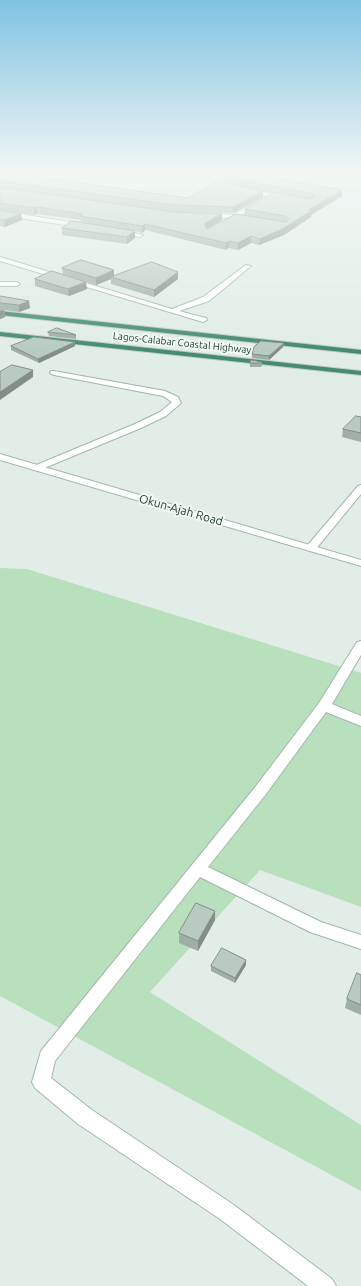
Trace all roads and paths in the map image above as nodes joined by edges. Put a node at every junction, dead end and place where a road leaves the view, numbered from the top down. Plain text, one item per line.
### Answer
1 (110, 230) edge
2 (140, 235) edge
3 (0, 259) edge
4 (248, 266) dead end
5 (0, 284) edge
6 (18, 284) dead end
7 (172, 311) junction
8 (0, 313) edge
9 (203, 320) dead end
10 (0, 334) edge
11 (361, 352) edge
12 (54, 373) dead end
13 (361, 373) edge
14 (0, 457) edge
15 (37, 468) junction
16 (361, 488) edge
17 (311, 548) junction
18 (361, 563) edge
19 (361, 646) edge
20 (324, 706) junction
21 (361, 721) edge
22 (197, 869) junction
23 (361, 942) edge
24 (325, 1286) edge

1 - 2 street
3 - 7 street
4 - 7 street
5 - 6 street
7 - 9 street
8 - 11 highway, Lagos-Calabar Coastal Highway
10 - 13 highway, Lagos-Calabar Coastal Highway
12 - 15 street
14 - 15 street, Okun-Ajah Road
15 - 17 street, Okun-Ajah Road
16 - 17 street
17 - 18 street, Okun-Ajah Road
19 - 20 street
20 - 21 street
20 - 22 street
22 - 23 street
22 - 24 street

